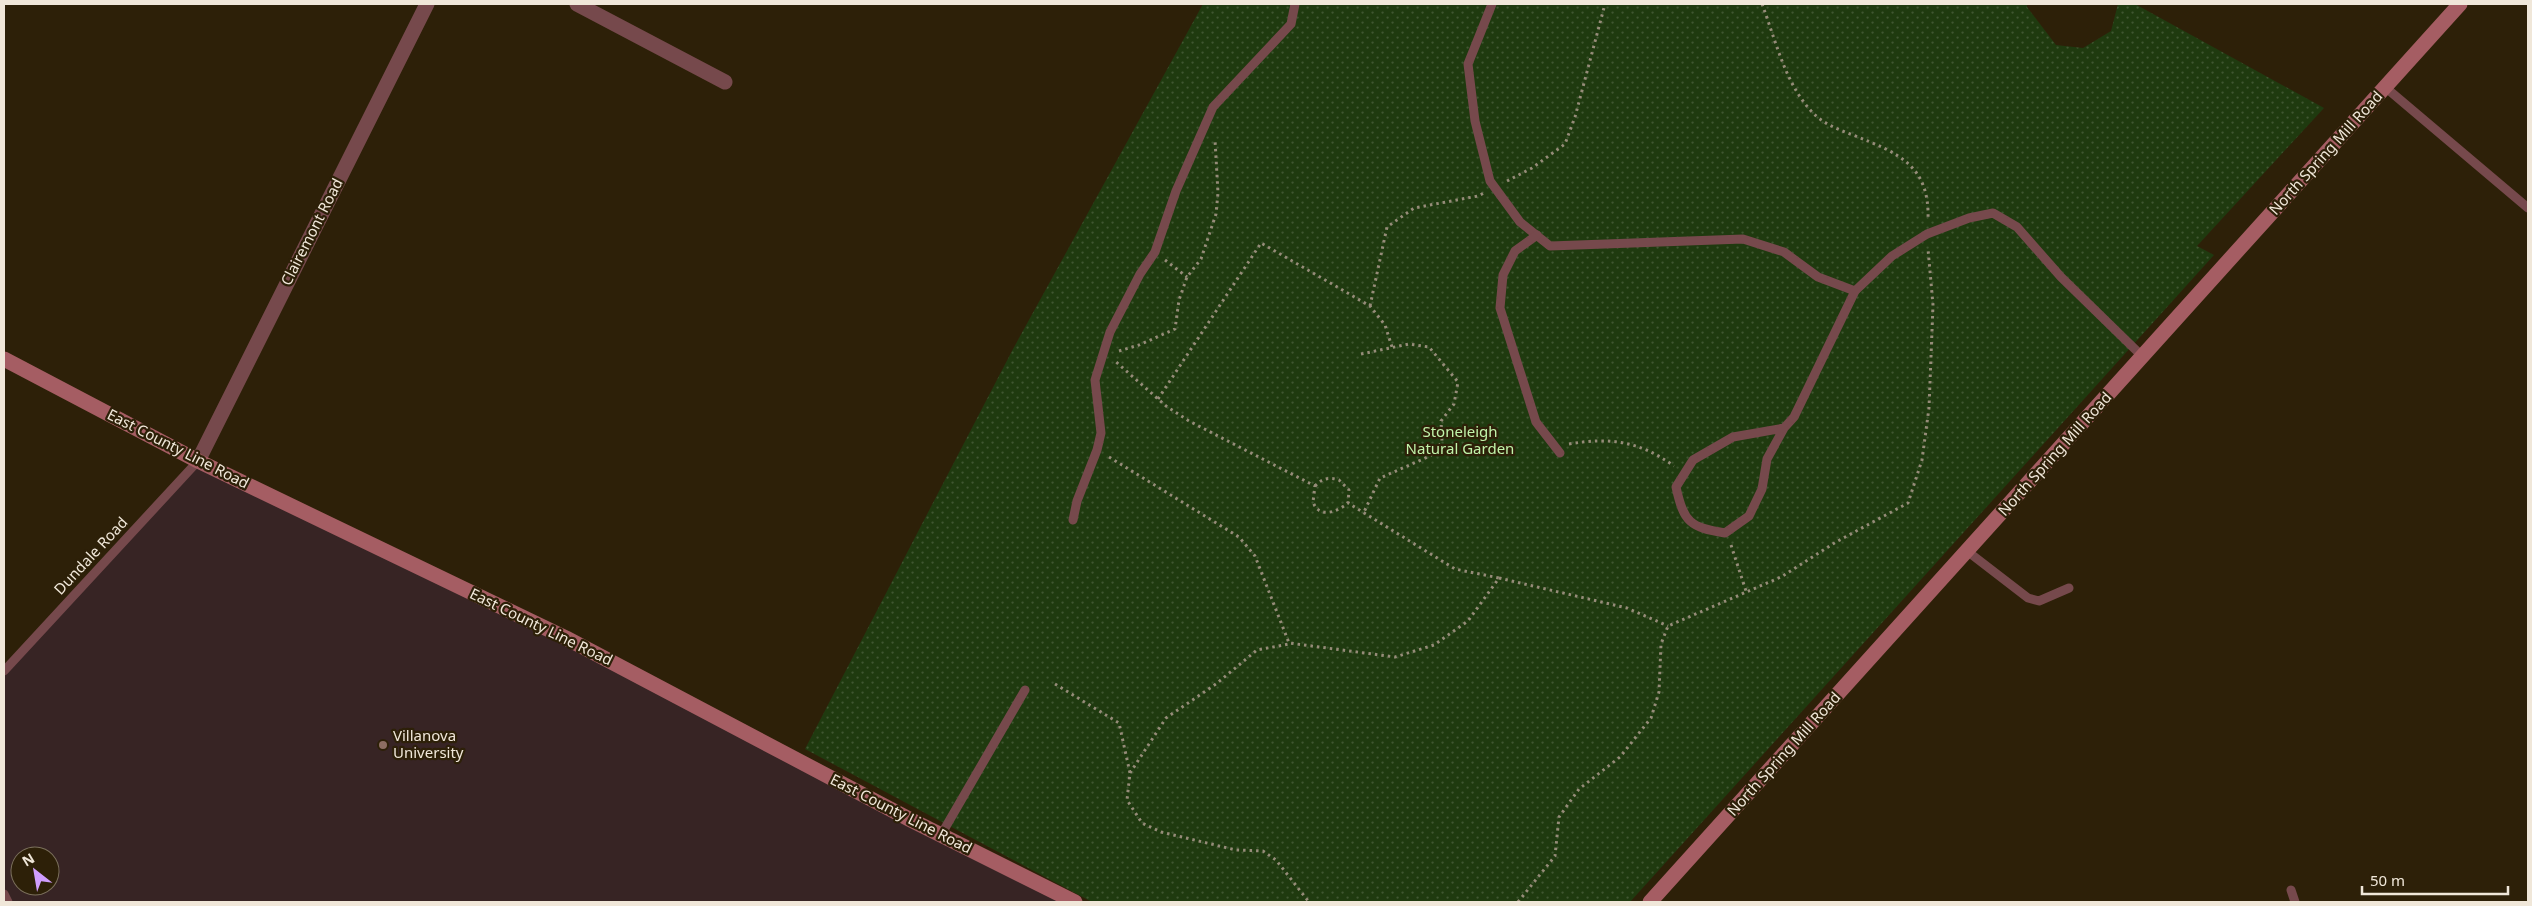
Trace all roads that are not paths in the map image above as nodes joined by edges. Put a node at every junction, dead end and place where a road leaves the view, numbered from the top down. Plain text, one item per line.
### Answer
1 (426, 4) edge
2 (577, 4) edge
3 (1295, 4) edge
4 (1492, 4) edge
5 (2460, 4) edge
6 (725, 82) dead end
7 (2385, 87) junction
8 (2528, 208) edge
9 (1536, 235) junction
10 (1855, 292) junction
11 (2143, 357) junction
12 (4, 360) edge
13 (1784, 428) junction
14 (1563, 449) road end
15 (198, 461) junction
16 (1073, 520) dead end
17 (1967, 551) junction
18 (2069, 588) dead end
19 (4, 671) edge
20 (1024, 690) dead end
21 (941, 835) junction
22 (2291, 890) dead end
23 (4, 894) edge
24 (8, 902) edge
25 (1075, 902) edge
26 (1650, 902) edge
27 (2295, 902) edge

1 - 15 street, Clairemont Road
2 - 6 street
3 - 16 lane
4 - 9 lane
5 - 7 main road, North Spring Mill Road
7 - 8 lane
7 - 11 main road, North Spring Mill Road
9 - 10 lane
9 - 14 lane
10 - 11 lane
10 - 13 lane
11 - 17 main road, North Spring Mill Road
12 - 15 main road, East County Line Road
13 - 13 lane
15 - 19 lane, Dundale Road
15 - 21 main road, East County Line Road
17 - 18 lane
17 - 26 main road, North Spring Mill Road
20 - 21 lane
21 - 25 main road, East County Line Road
22 - 27 lane
23 - 24 lane

